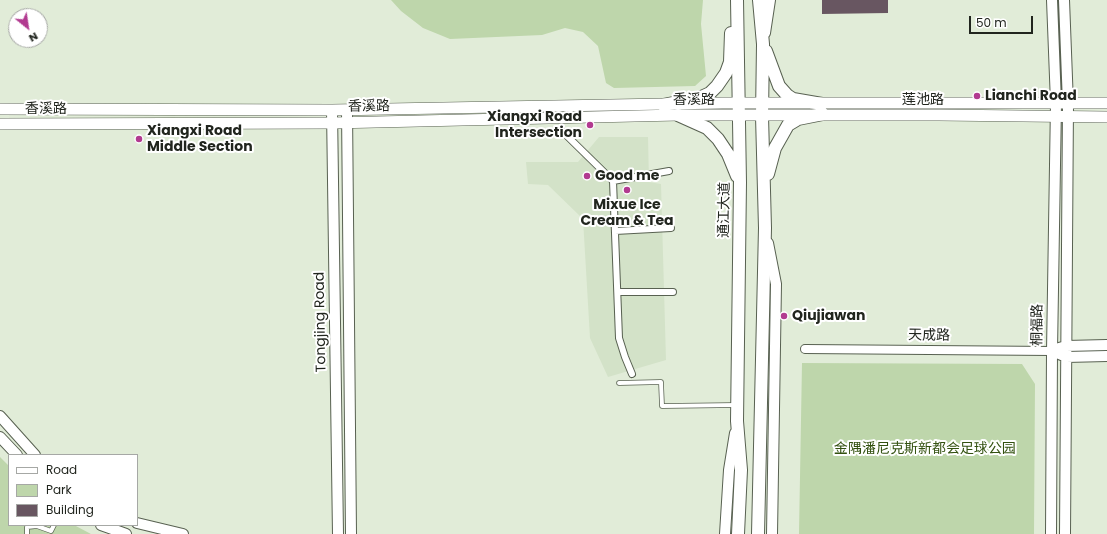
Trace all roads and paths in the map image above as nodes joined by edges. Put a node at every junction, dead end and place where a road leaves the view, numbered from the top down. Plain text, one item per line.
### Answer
1 (759, 0) edge
2 (770, 0) edge
3 (1052, 0) edge
4 (1064, 0) edge
5 (737, 3) edge
6 (763, 44) junction
7 (1056, 103) junction
8 (1107, 103) edge
9 (0, 104) edge
10 (663, 104) junction
11 (1068, 104) junction
12 (0, 109) edge
13 (740, 109) junction
14 (762, 109) junction
15 (822, 109) junction
16 (78, 110) junction
17 (332, 110) junction
18 (347, 110) junction
19 (678, 115) junction
20 (1056, 117) junction
21 (1068, 117) junction
22 (1107, 117) edge
23 (333, 123) junction
24 (347, 123) junction
25 (0, 124) edge
26 (561, 130) dead end
27 (669, 171) dead end
28 (613, 181) junction
29 (740, 182) junction
30 (764, 197) junction
31 (671, 228) dead end
32 (764, 228) junction
33 (615, 231) junction
34 (618, 292) junction
35 (673, 292) dead end
36 (1107, 345) edge
37 (1066, 346) junction
38 (805, 349) dead end
39 (1052, 351) junction
40 (1107, 356) edge
41 (1066, 357) junction
42 (632, 374) dead end
43 (619, 383) dead end
44 (737, 405) junction
45 (0, 416) edge
46 (737, 421) junction
47 (0, 437) edge
48 (16, 454) edge
49 (34, 454) edge
50 (138, 523) edge
51 (37, 526) edge
52 (37, 526) edge
53 (54, 526) edge
54 (104, 526) edge
55 (773, 532) edge
56 (27, 534) edge
57 (126, 534) edge
58 (183, 534) edge
59 (338, 534) edge
60 (351, 534) edge
61 (725, 534) edge
62 (738, 534) edge
63 (758, 534) edge
64 (1051, 534) edge
65 (1065, 534) edge

1 - 6 main road
2 - 6 street
3 - 7 street, 桐福路
4 - 11 street, 桐福路
5 - 10 main road
5 - 13 main road, 通江大道
6 - 14 main road
6 - 15 main road
7 - 11 main road, 莲池路
7 - 15 main road, 莲池路
7 - 20 street, 桐福路
8 - 11 main road, 莲池路
9 - 16 main road
10 - 13 main road, 香溪路
10 - 18 main road, 香溪路
11 - 21 street, 桐福路
12 - 16 main road, 香溪路
13 - 14 main road, 莲池路
13 - 19 main road, 香溪路
13 - 29 main road, 通江大道
14 - 15 main road, 莲池路
14 - 30 main road
15 - 20 main road, 莲池路
15 - 30 main road
16 - 17 main road, 香溪路
17 - 18 main road, 香溪路
17 - 23 street, Tongjing Road
18 - 24 street
19 - 24 main road, 香溪路
19 - 29 main road
20 - 21 main road, 莲池路
20 - 39 street, 桐福路
21 - 22 main road, 莲池路
21 - 37 street, 桐福路
23 - 24 main road, 香溪路
23 - 25 main road, 香溪路
23 - 59 street, Tongjing Road
24 - 60 street
26 - 28 street
27 - 28 street
28 - 33 street
29 - 44 main road, 通江大道
30 - 32 main road
31 - 33 street
32 - 55 street
32 - 63 main road
33 - 34 street
34 - 35 street
34 - 42 street
36 - 37 street, 天成路
37 - 39 street, 天成路
37 - 41 street, 桐福路
38 - 39 street, 天成路
39 - 41 street, 天成路
39 - 64 street, 桐福路
40 - 41 street, 天成路
41 - 65 street, 桐福路
43 - 44 lane
44 - 46 main road, 通江大道
45 - 49 street
46 - 61 street, 通江大道
46 - 62 main road, 通江大道
47 - 48 street
50 - 58 street
51 - 53 lane
52 - 56 lane
54 - 57 street

